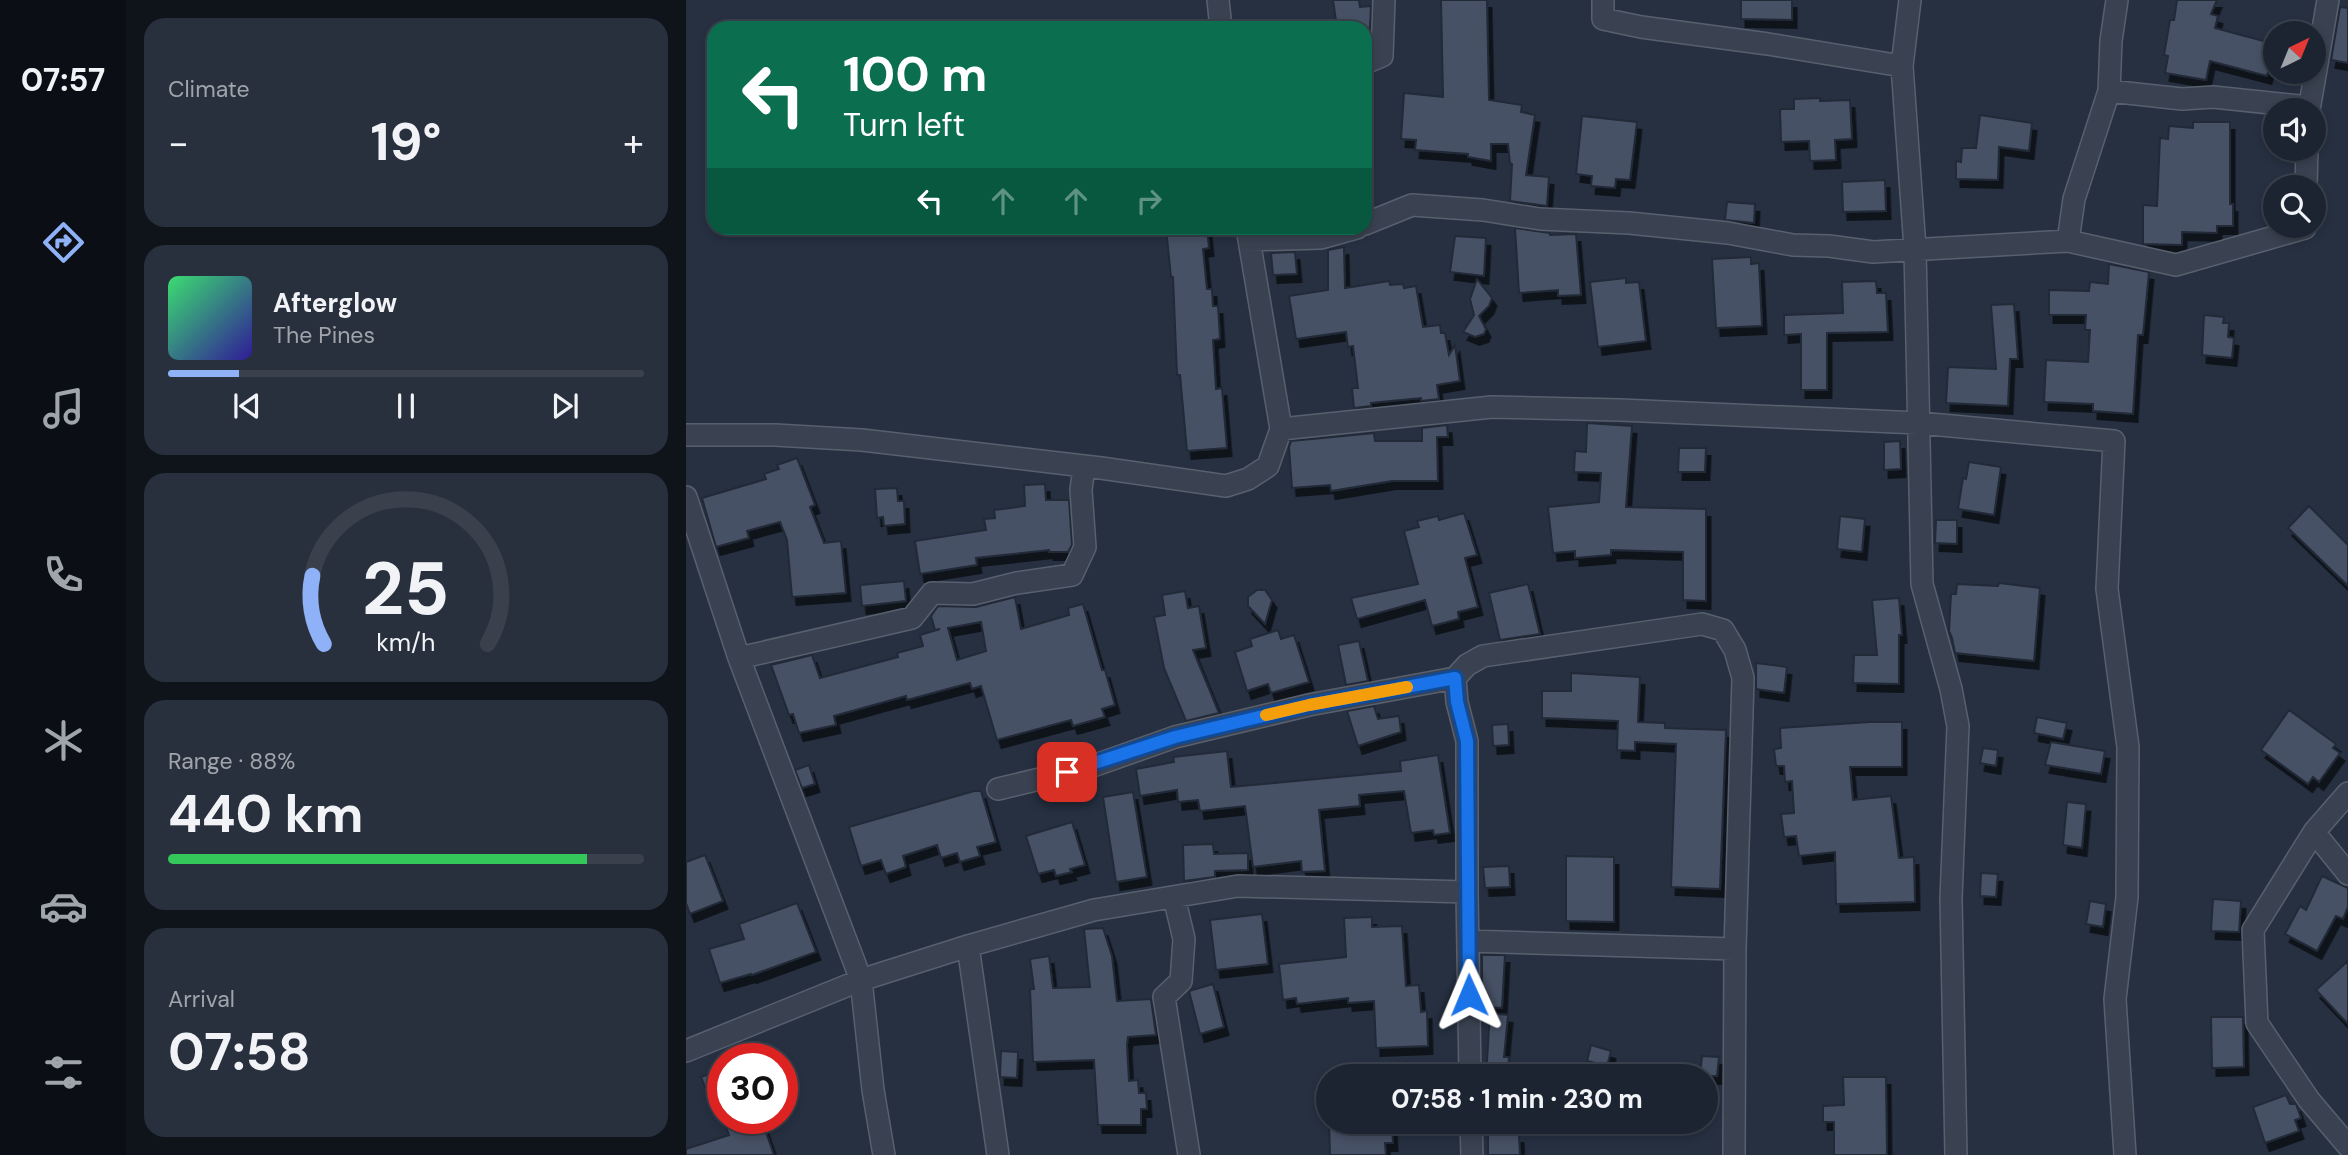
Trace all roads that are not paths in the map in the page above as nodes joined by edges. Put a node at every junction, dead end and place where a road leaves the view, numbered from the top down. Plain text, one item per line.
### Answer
1 (1218, 0) edge
2 (1384, 0) edge
3 (1603, 0) edge
4 (1910, 0) edge
5 (2117, 0) edge
6 (2328, 0) edge
7 (1220, 21) edge
8 (1372, 60) edge
9 (1902, 66) junction
10 (2109, 91) junction
11 (2311, 98) edge
12 (2263, 103) edge
13 (1372, 221) edge
14 (1248, 235) edge
15 (1266, 235) edge
16 (1332, 235) edge
17 (2270, 238) edge
18 (2068, 241) junction
19 (1915, 248) junction
20 (1919, 424) junction
21 (1281, 429) junction
22 (686, 435) edge
23 (1084, 467) junction
24 (686, 497) edge
25 (739, 658) junction
26 (1455, 678) junction
27 (998, 789) dead end
28 (2348, 793) edge
29 (2314, 832) junction
30 (2348, 874) edge
31 (1467, 892) junction
32 (1174, 897) junction
33 (1468, 941) junction
34 (968, 946) junction
35 (1735, 949) junction
36 (862, 980) junction
37 (686, 1051) edge
38 (1471, 1064) edge
39 (1471, 1134) edge
40 (2348, 1146) edge
41 (884, 1155) edge
42 (998, 1155) edge
43 (1189, 1155) edge
44 (1472, 1155) edge
45 (1734, 1155) edge
46 (1956, 1155) edge
47 (2125, 1155) edge

1 - 7 street
2 - 8 street
3 - 9 street
4 - 9 street
5 - 10 street
6 - 11 street
9 - 19 street
10 - 12 street
10 - 18 street
13 - 19 street
14 - 21 street
15 - 16 street
17 - 18 street
18 - 19 street
19 - 20 street
20 - 21 street
20 - 46 street
20 - 47 street
21 - 23 street
22 - 23 street
23 - 25 street
24 - 25 street
25 - 36 street
26 - 27 street
26 - 31 street
26 - 35 street
28 - 29 street
29 - 30 street
29 - 40 street
31 - 32 street
31 - 33 street
32 - 34 street
32 - 43 street
33 - 35 street
33 - 38 street
34 - 36 street
34 - 42 street
35 - 45 street
36 - 37 street
36 - 41 street
39 - 44 street

